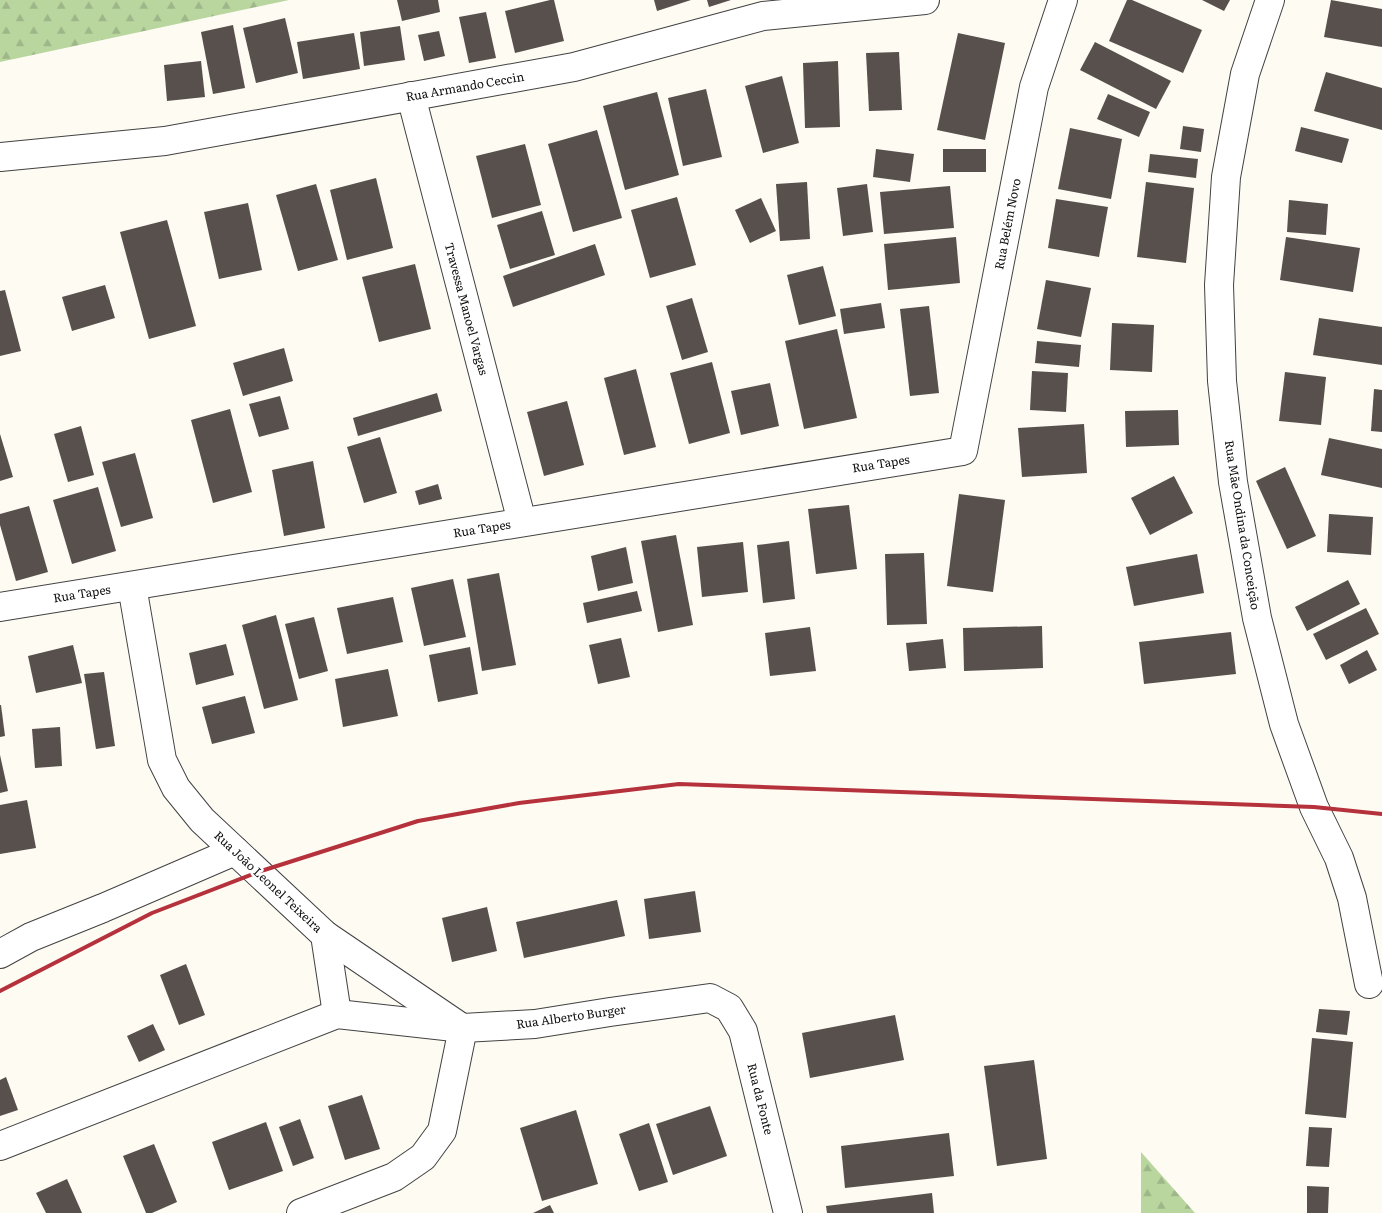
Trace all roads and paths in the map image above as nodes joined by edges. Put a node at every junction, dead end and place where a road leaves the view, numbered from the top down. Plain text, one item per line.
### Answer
1 (926, 0) edge
2 (1063, 0) edge
3 (1270, 0) edge
4 (411, 96) junction
5 (0, 156) edge
6 (963, 451) joint
7 (522, 522) junction
8 (132, 586) junction
9 (0, 607) edge
10 (235, 851) junction
11 (325, 935) junction
12 (0, 954) edge
13 (1369, 984) dead end
14 (710, 998) joint
15 (337, 1014) junction
16 (463, 1028) junction
17 (0, 1146) edge
18 (301, 1213) edge
19 (788, 1213) edge

1 - 4 street, Rua Armando Ceccin
2 - 6 street, Rua Belém Novo
3 - 13 street, Rua Mãe Ondina da Conceição
4 - 5 street, Rua Armando Ceccin
4 - 7 street, Travessa Manoel Vargas
6 - 7 street, Rua Tapes
7 - 8 street, Rua Tapes
8 - 9 street, Rua Tapes
8 - 10 street, Rua João Leonel Teixeira
10 - 11 street, Rua João Leonel Teixeira
10 - 12 street
11 - 15 street, Rua João Leonel Teixeira
11 - 16 street
14 - 16 street, Rua Alberto Burger
14 - 19 street, Rua da Fonte
15 - 16 street, Rua Alberto Burger
15 - 17 street
16 - 18 street

